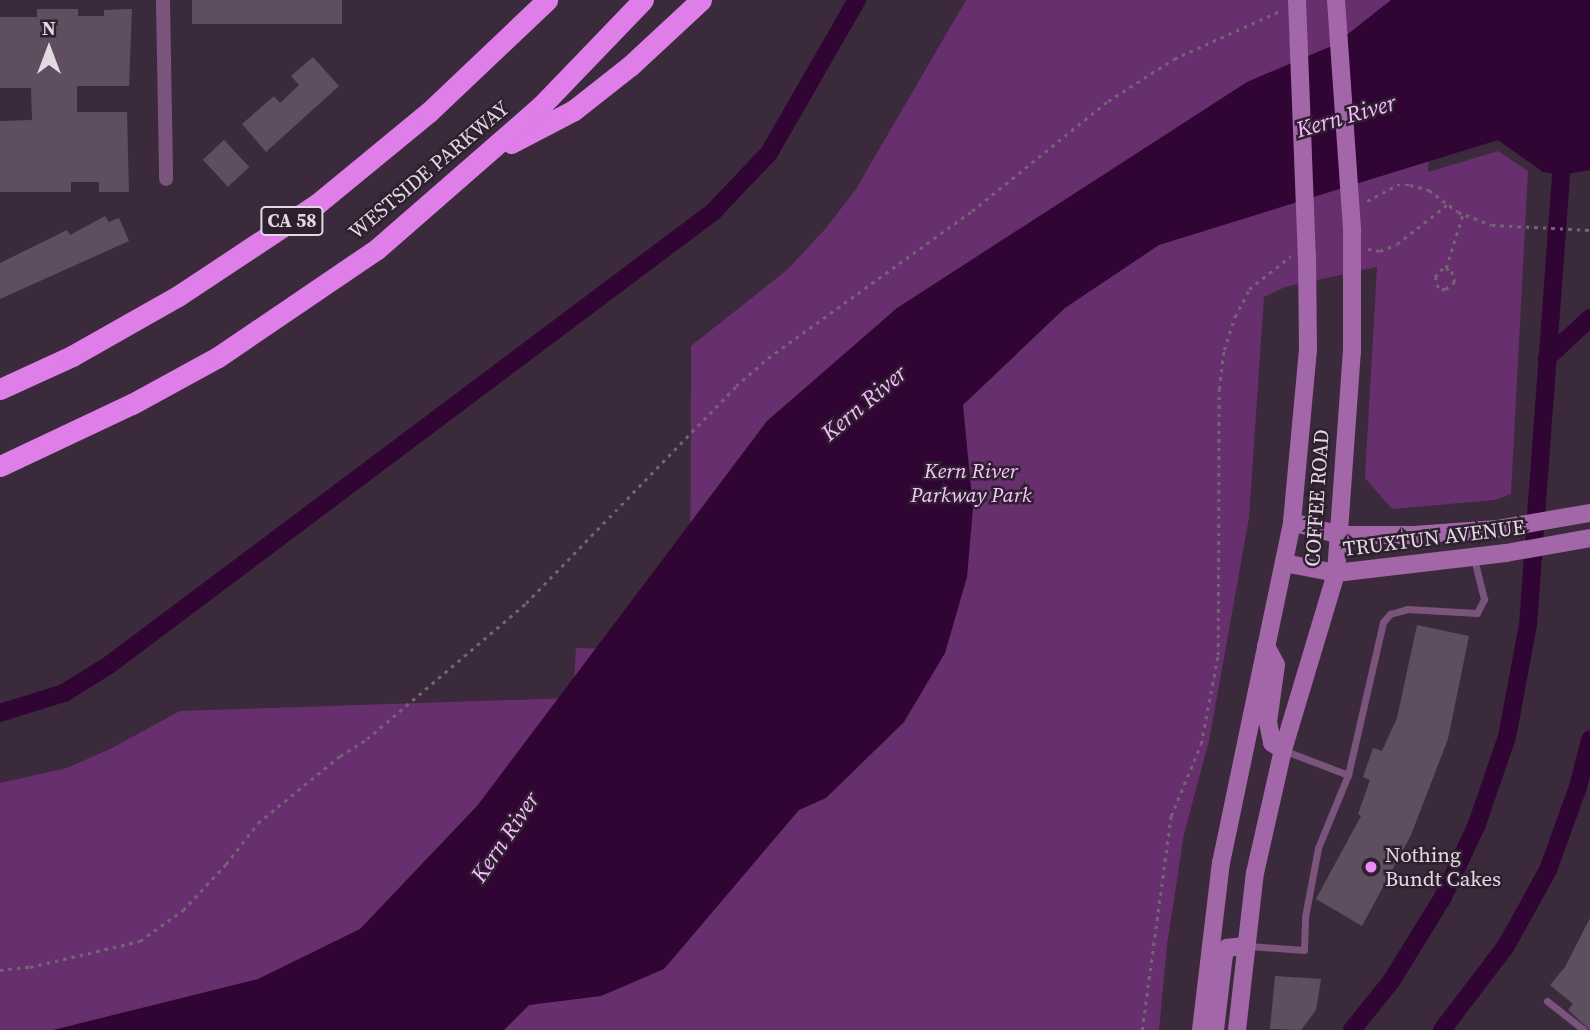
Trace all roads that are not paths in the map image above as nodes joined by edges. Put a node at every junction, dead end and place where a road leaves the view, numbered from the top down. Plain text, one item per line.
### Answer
1 (163, 0) edge
2 (643, 0) edge
3 (701, 0) edge
4 (1336, 0) edge
5 (1293, 3) edge
6 (542, 5) edge
7 (478, 160) junction
8 (166, 179) dead end
9 (0, 389) edge
10 (0, 466) edge
11 (1590, 513) edge
12 (1292, 522) junction
13 (1340, 535) junction
14 (1590, 538) edge
15 (1473, 557) junction
16 (1284, 563) junction
17 (1336, 573) junction
18 (1266, 646) junction
19 (1283, 750) junction
20 (1348, 775) junction
21 (1244, 946) junction
22 (1547, 1000) dead end
23 (1201, 1030) edge
24 (1215, 1030) edge
25 (1237, 1030) edge
26 (1584, 1030) edge

1 - 8 street
2 - 7 highway, WESTSIDE PARKWAY
3 - 7 highway
4 - 13 main road, COFFEE ROAD, bridge
5 - 12 main road, COFFEE ROAD, bridge
6 - 9 highway, CA 58
7 - 10 highway, WESTSIDE PARKWAY
11 - 13 main road, TRUXTUN AVENUE
12 - 13 main road, TRUXTUN AVENUE
12 - 16 main road, COFFEE ROAD
13 - 17 main road, COFFEE ROAD
14 - 15 main road, TRUXTUN AVENUE
15 - 17 main road, TRUXTUN AVENUE
15 - 20 lane
16 - 17 main road, TRUXTUN AVENUE
16 - 18 main road, COFFEE ROAD
17 - 19 main road, COFFEE ROAD
18 - 19 main road
18 - 23 main road, COFFEE ROAD
19 - 20 lane
19 - 21 main road, COFFEE ROAD
20 - 21 lane
21 - 24 main road
21 - 25 main road, COFFEE ROAD
22 - 26 lane

